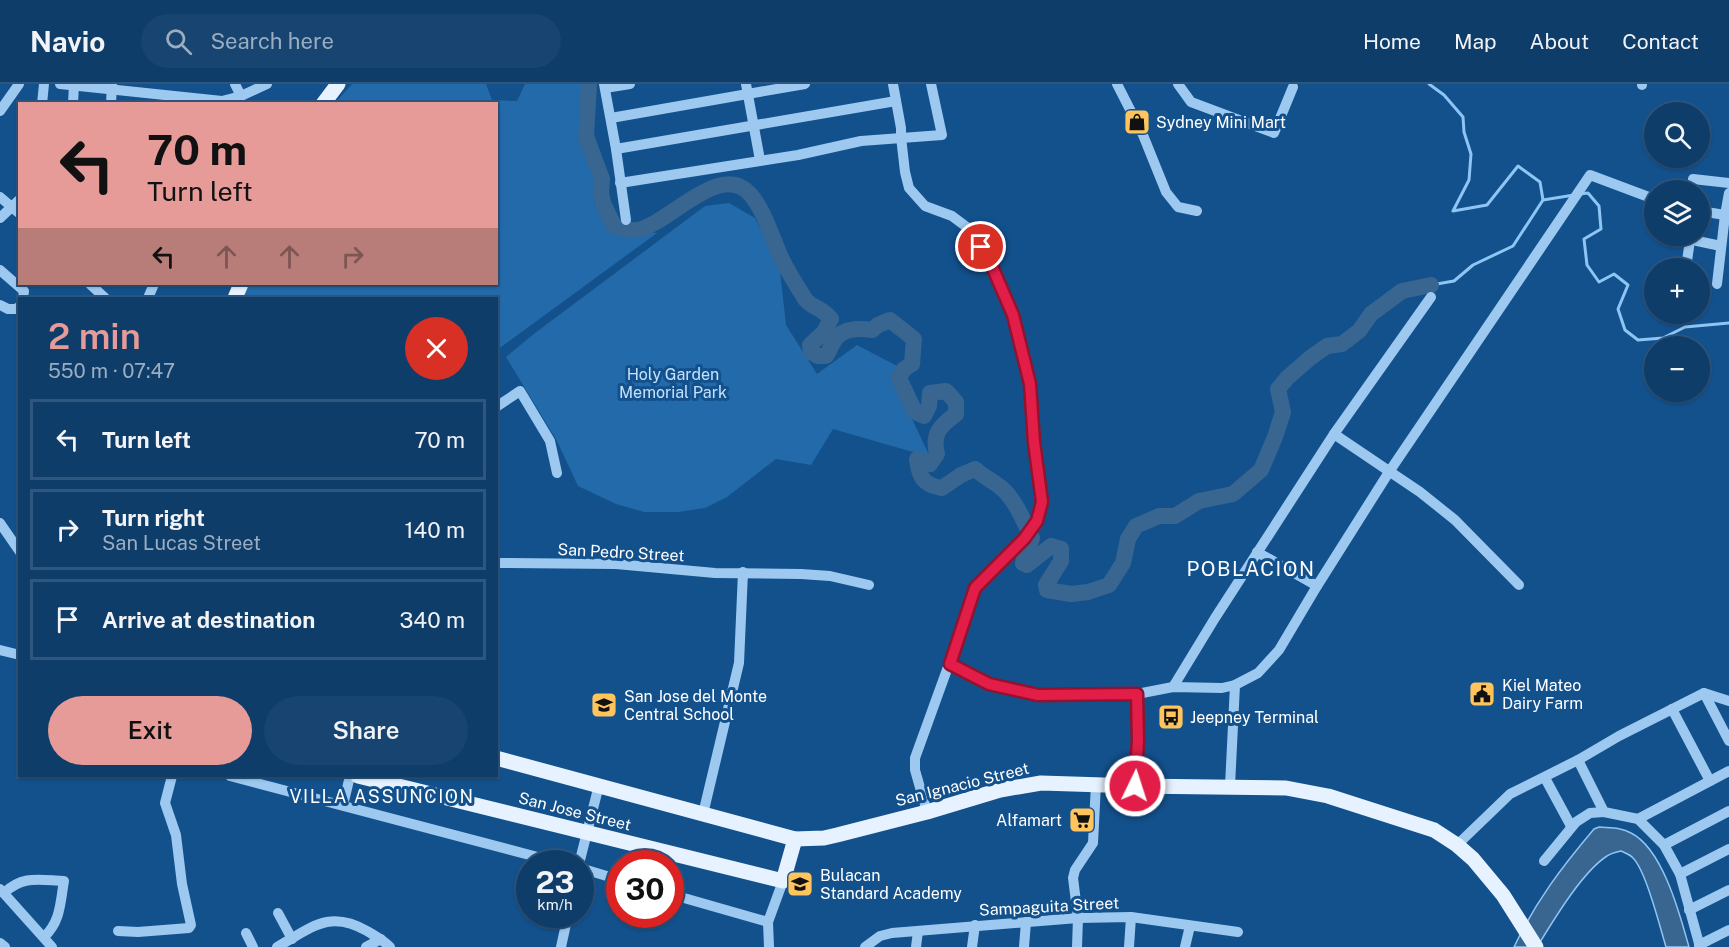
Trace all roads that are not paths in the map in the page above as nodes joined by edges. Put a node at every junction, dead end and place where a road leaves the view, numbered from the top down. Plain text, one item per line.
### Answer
1 (19, 84) edge
2 (44, 84) edge
3 (60, 84) edge
4 (235, 84) edge
5 (267, 84) edge
6 (338, 84) edge
7 (630, 84) edge
8 (805, 84) edge
9 (893, 84) edge
10 (931, 84) edge
11 (1117, 84) edge
12 (1178, 84) edge
13 (74, 85) edge
14 (605, 86) edge
15 (112, 87) edge
16 (1293, 87) dead end
17 (747, 90) edge
18 (241, 96) junction
19 (896, 101) junction
20 (42, 102) edge
21 (73, 102) edge
22 (111, 102) edge
23 (324, 102) edge
24 (0, 111) edge
25 (611, 118) junction
26 (754, 126) junction
27 (901, 137) junction
28 (616, 149) junction
29 (760, 160) junction
30 (1693, 179) dead end
31 (621, 183) junction
32 (1729, 183) edge
33 (1729, 193) edge
34 (1644, 195) edge
35 (0, 197) edge
36 (17, 206) edge
37 (1197, 211) dead end
38 (1710, 212) edge
39 (1725, 215) junction
40 (0, 218) edge
41 (626, 220) dead end
42 (1710, 244) edge
43 (1721, 246) junction
44 (0, 270) edge
45 (1717, 284) dead end
46 (23, 297) edge
47 (1431, 297) dead end
48 (0, 305) edge
49 (18, 308) edge
50 (498, 406) edge
51 (1334, 434) junction
52 (557, 472) dead end
53 (1389, 472) junction
54 (0, 523) edge
55 (18, 549) edge
56 (1257, 552) junction
57 (498, 563) edge
58 (743, 572) junction
59 (869, 585) dead end
60 (1519, 585) dead end
61 (1317, 586) junction
62 (0, 650) edge
63 (18, 654) edge
64 (950, 664) junction
65 (1235, 685) junction
66 (1173, 687) junction
67 (1704, 693) junction
68 (1137, 694) junction
69 (1729, 701) edge
70 (1672, 709) junction
71 (1729, 741) edge
72 (498, 759) edge
73 (1578, 760) junction
74 (1729, 771) edge
75 (172, 777) edge
76 (234, 777) edge
77 (350, 777) edge
78 (362, 777) edge
79 (1545, 778) junction
80 (1710, 781) junction
81 (1096, 784) junction
82 (599, 785) junction
83 (1135, 786) junction
84 (1230, 786) junction
85 (342, 805) junction
86 (1729, 811) edge
87 (927, 812) junction
88 (1604, 812) junction
89 (702, 814) junction
90 (1638, 819) junction
91 (1571, 826) junction
92 (586, 832) junction
93 (795, 839) junction
94 (1457, 845) junction
95 (1664, 845) junction
96 (1729, 849) edge
97 (582, 850) edge
98 (516, 851) edge
99 (1544, 861) dead end
100 (1680, 874) junction
101 (783, 881) junction
102 (1729, 890) edge
103 (2, 891) edge
104 (684, 898) edge
105 (1689, 910) junction
106 (278, 913) dead end
107 (1131, 917) junction
108 (1078, 918) junction
109 (768, 922) junction
110 (1026, 922) junction
111 (975, 925) junction
112 (1190, 926) junction
113 (565, 928) edge
114 (1729, 930) edge
115 (118, 931) dead end
116 (918, 931) junction
117 (1238, 932) dead end
118 (246, 933) dead end
119 (44, 938) junction
120 (292, 939) junction
121 (0, 943) edge
122 (385, 943) edge
123 (1699, 946) edge
124 (5, 947) edge
125 (52, 947) edge
126 (253, 947) edge
127 (278, 947) edge
128 (366, 947) edge
129 (561, 947) edge
130 (769, 947) edge
131 (865, 947) edge
132 (916, 947) edge
133 (972, 947) edge
134 (1024, 947) edge
135 (1077, 947) edge
136 (1129, 947) edge
137 (1185, 947) edge
138 (1536, 947) edge

1 - 24 street
2 - 20 street
3 - 13 street
4 - 18 street
5 - 18 street
6 - 23 main road
7 - 14 street
8 - 17 street
9 - 19 street
10 - 27 street
11 - 37 street
12 - 16 street
13 - 15 street
13 - 21 street
14 - 25 street
15 - 18 street
15 - 22 street
17 - 25 street
17 - 26 street
19 - 26 street
19 - 27 street
25 - 28 street
26 - 28 street
26 - 29 street
27 - 29 street
27 - 64 street
28 - 31 street
29 - 31 street
30 - 32 street
31 - 41 street
33 - 39 street
34 - 53 street
35 - 36 street
36 - 40 street
38 - 39 street
39 - 43 street
42 - 43 street
43 - 45 street
44 - 46 street
47 - 51 street
48 - 49 street
50 - 52 street
51 - 53 street
51 - 56 street
53 - 60 street
53 - 61 street
54 - 55 street
56 - 61 street
56 - 66 street
57 - 58 street, San Pedro Street
58 - 59 street, San Pedro Street
58 - 89 street
61 - 65 street
62 - 63 street
64 - 68 street
64 - 87 street
65 - 66 street
65 - 84 street
66 - 68 street
67 - 69 street
67 - 70 street
67 - 71 street
68 - 83 street
70 - 73 street
70 - 80 street
72 - 82 main road, San Ignacio Street
73 - 79 street
73 - 88 street
74 - 80 street
75 - 115 street
76 - 85 street
77 - 85 street
78 - 92 main road, San Jose Street
79 - 91 street
79 - 94 street
80 - 90 street
81 - 83 main road, San Ignacio Street
81 - 87 main road, San Ignacio Street
81 - 108 street
82 - 89 main road, San Ignacio Street
82 - 92 street
83 - 84 main road, San Ignacio Street
84 - 94 main road, San Ignacio Street
85 - 98 street
86 - 95 street
87 - 93 main road, San Ignacio Street
88 - 90 street
88 - 91 street
89 - 93 main road, San Ignacio Street
90 - 95 street
91 - 99 street
92 - 97 street
92 - 101 main road, San Jose Street
93 - 101 main road
94 - 138 main road, San Ignacio Street
95 - 100 street
96 - 100 street
100 - 105 street
101 - 109 street
102 - 105 street
103 - 119 street
103 - 119 street
104 - 109 street
105 - 123 street
106 - 120 street
107 - 108 street, Sampaguita Street
107 - 112 street, Sampaguita Street
107 - 136 street
108 - 110 street, Sampaguita Street
108 - 135 street
109 - 130 street
110 - 111 street, Sampaguita Street
110 - 134 street
111 - 116 street, Sampaguita Street
111 - 133 street
112 - 117 street, Sampaguita Street
112 - 137 street
113 - 129 street
114 - 123 street
116 - 131 street, Sampaguita Street
116 - 132 street
118 - 126 street
119 - 125 street
120 - 122 street
120 - 127 street
121 - 124 street
122 - 128 street

